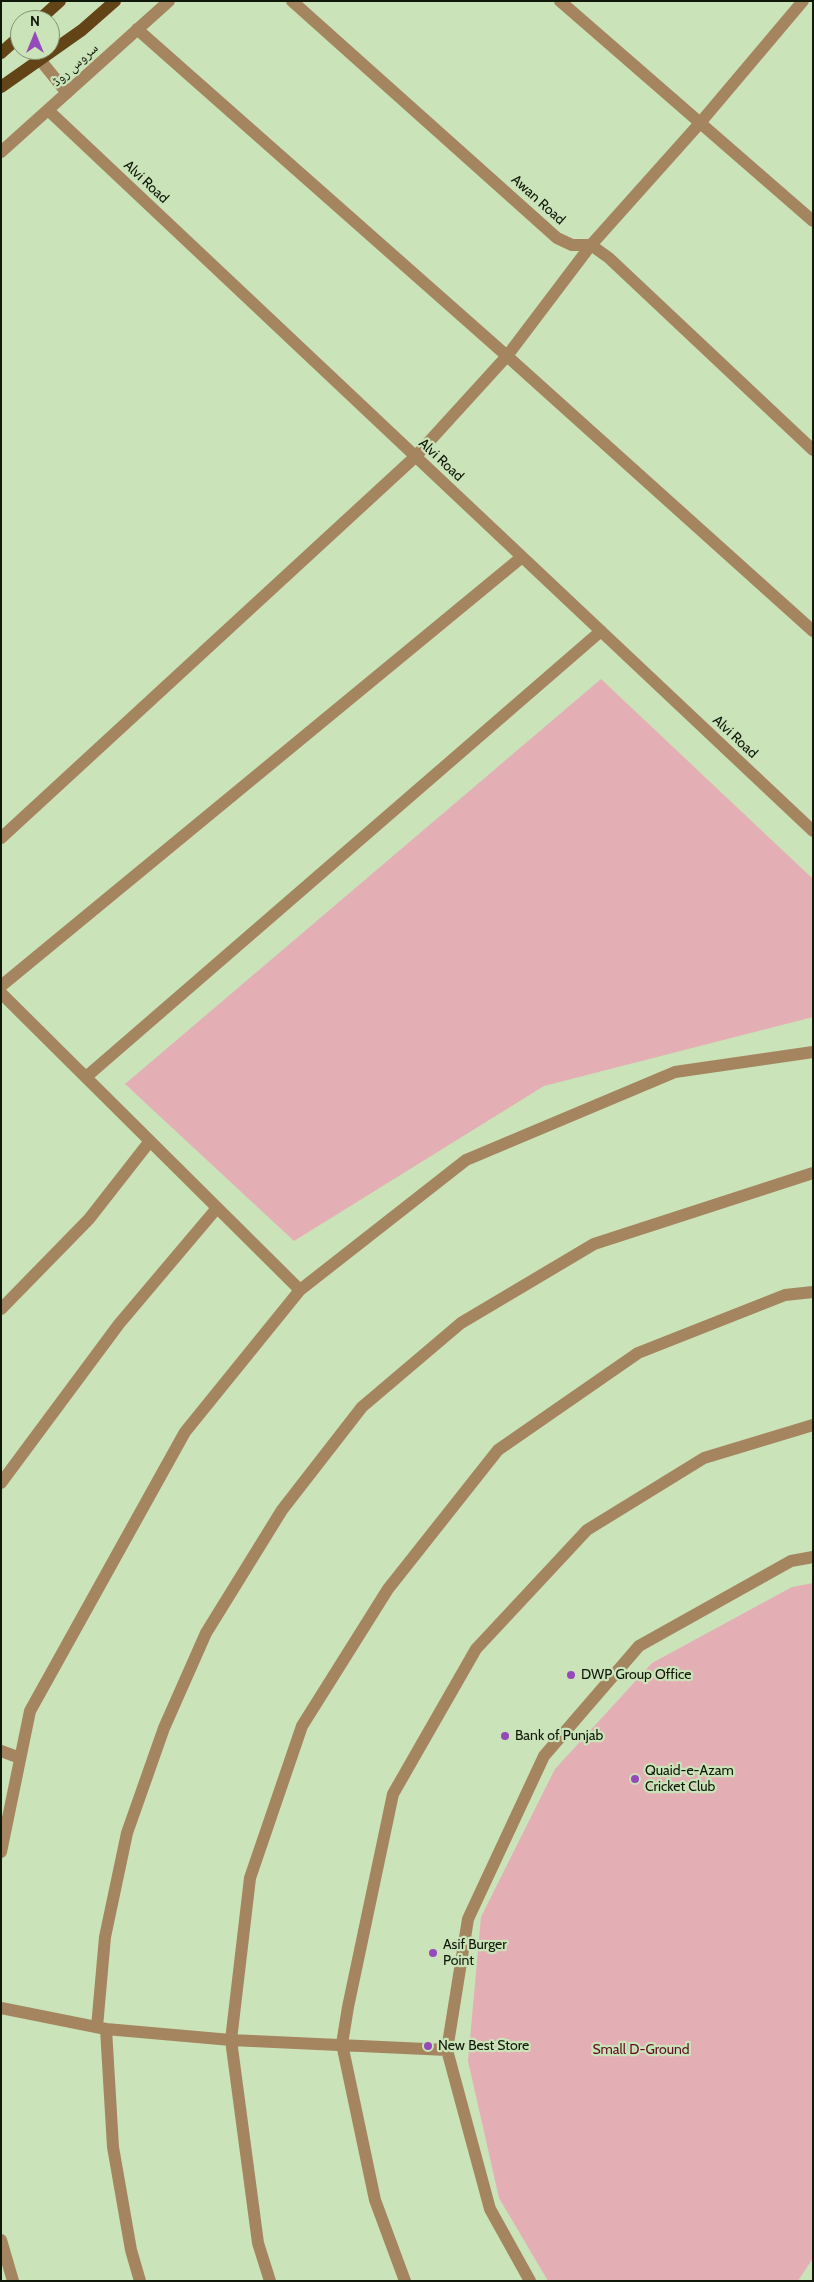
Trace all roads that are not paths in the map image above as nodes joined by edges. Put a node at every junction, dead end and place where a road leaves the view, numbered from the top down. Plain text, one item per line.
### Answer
1 (60, 1) edge
2 (115, 1) edge
3 (169, 1) edge
4 (292, 1) edge
5 (560, 1) edge
6 (803, 1) edge
7 (50, 10) edge
8 (137, 30) junction
9 (41, 61) junction
10 (1, 87) edge
11 (67, 92) junction
12 (48, 110) junction
13 (700, 123) junction
14 (1, 152) edge
15 (813, 221) edge
16 (591, 246) junction
17 (508, 356) junction
18 (813, 450) edge
19 (415, 457) junction
20 (522, 557) junction
21 (601, 632) junction
22 (813, 632) edge
23 (813, 831) edge
24 (1, 838) edge
25 (1, 986) edge
26 (1, 993) edge
27 (813, 1052) edge
28 (86, 1077) junction
29 (150, 1141) junction
30 (813, 1173) edge
31 (217, 1208) junction
32 (300, 1290) junction
33 (813, 1292) edge
34 (1, 1309) edge
35 (813, 1425) edge
36 (1, 1483) edge
37 (813, 1557) edge
38 (1, 1751) edge
39 (20, 1758) junction
40 (1, 1852) edge
41 (1, 2008) edge
42 (102, 2028) junction
43 (232, 2040) junction
44 (342, 2044) junction
45 (447, 2050) junction
46 (1, 2240) edge
47 (13, 2281) edge
48 (140, 2281) edge
49 (270, 2281) edge
50 (406, 2281) edge
51 (530, 2281) edge

1 - 7 main road
2 - 9 main road
3 - 8 street, سروس روڈ
4 - 16 street, Awan Road
5 - 13 street
6 - 13 street
8 - 11 street, سروس روڈ
8 - 17 street
9 - 10 main road
9 - 11 street
11 - 12 street, سروس روڈ
12 - 14 street, سروس روڈ
12 - 19 street, Alvi Road
13 - 15 street
13 - 16 street
16 - 17 street
16 - 18 street, Awan Road
17 - 19 street
17 - 22 street
19 - 20 street, Alvi Road
19 - 24 street
20 - 21 street, Alvi Road
20 - 25 street
21 - 23 street, Alvi Road
21 - 28 street
26 - 28 street
27 - 32 street
28 - 29 street
29 - 31 street
29 - 34 street
30 - 42 street
31 - 32 street
31 - 36 street
32 - 39 street
33 - 43 street
35 - 44 street
37 - 45 street
38 - 39 street
39 - 40 street
41 - 42 street
42 - 43 street
42 - 48 street
43 - 44 street
43 - 49 street
44 - 45 street
44 - 50 street
45 - 51 street
46 - 47 street

